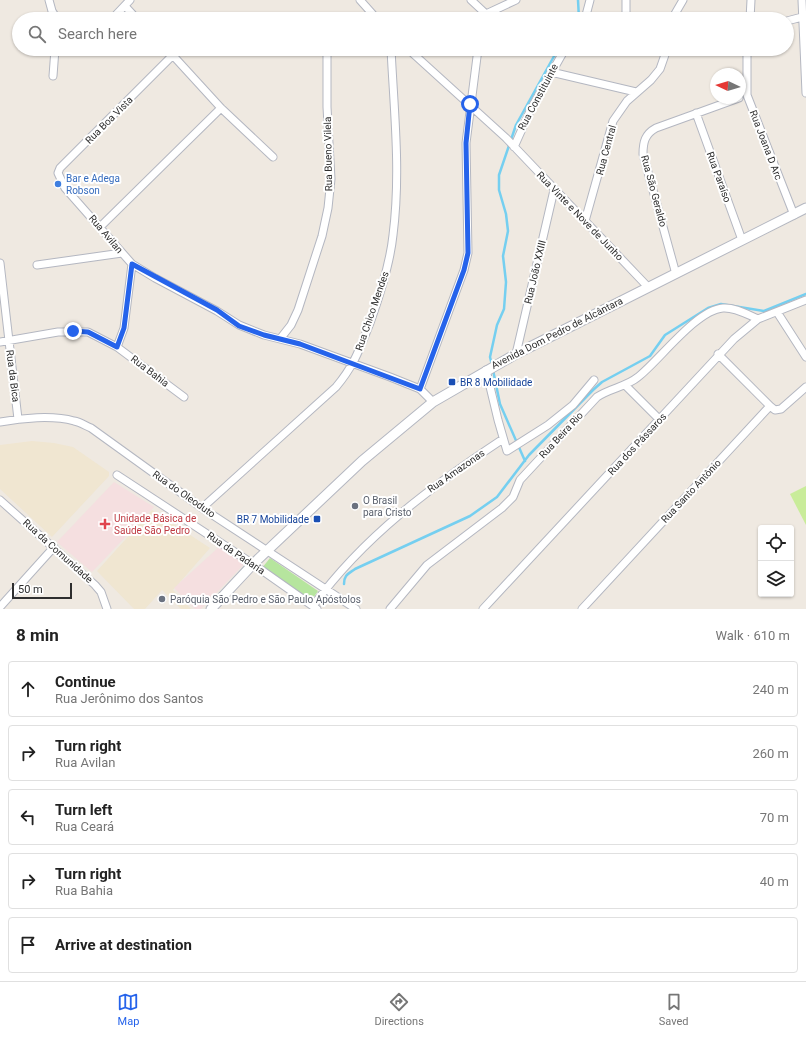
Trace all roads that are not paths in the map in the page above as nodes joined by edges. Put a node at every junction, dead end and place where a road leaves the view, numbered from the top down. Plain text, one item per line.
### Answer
1 (49, 0) edge
2 (130, 0) edge
3 (360, 0) edge
4 (472, 0) edge
5 (516, 0) edge
6 (590, 0) edge
7 (626, 0) edge
8 (683, 0) edge
9 (752, 0) edge
10 (802, 0) edge
11 (125, 6) junction
12 (54, 12) edge
13 (119, 12) edge
14 (131, 12) edge
15 (371, 12) edge
16 (482, 12) edge
17 (493, 12) edge
18 (587, 12) edge
19 (626, 12) edge
20 (676, 12) edge
21 (751, 12) edge
22 (802, 17) junction
23 (794, 19) edge
24 (805, 54) edge
25 (54, 56) edge
26 (172, 56) edge
27 (174, 56) edge
28 (328, 56) edge
29 (391, 56) edge
30 (416, 56) edge
31 (477, 56) edge
32 (561, 56) edge
33 (664, 56) edge
34 (746, 56) edge
35 (745, 68) edge
36 (551, 72) junction
37 (53, 76) dead end
38 (636, 92) junction
39 (806, 92) edge
40 (470, 104) junction
41 (722, 104) edge
42 (745, 104) edge
43 (221, 108) junction
44 (696, 113) junction
45 (513, 146) junction
46 (273, 157) dead end
47 (66, 188) joint
48 (554, 190) junction
49 (806, 208) edge
50 (794, 215) junction
51 (586, 221) junction
52 (100, 227) junction
53 (742, 240) junction
54 (122, 253) junction
55 (0, 262) edge
56 (132, 264) junction
57 (38, 265) dead end
58 (676, 274) junction
59 (648, 287) junction
60 (806, 300) edge
61 (777, 312) junction
62 (758, 319) junction
63 (280, 339) junction
64 (9, 341) junction
65 (0, 342) edge
66 (117, 347) junction
67 (516, 354) junction
68 (718, 354) junction
69 (806, 357) edge
70 (354, 364) junction
71 (489, 368) junction
72 (594, 380) dead end
73 (625, 385) junction
74 (806, 387) edge
75 (420, 389) junction
76 (184, 397) dead end
77 (433, 402) junction
78 (770, 406) junction
79 (18, 419) junction
80 (659, 420) junction
81 (0, 422) edge
82 (503, 439) junction
83 (117, 475) dead end
84 (1, 501) edge
85 (202, 508) junction
86 (54, 547) junction
87 (267, 551) junction
88 (253, 564) junction
89 (325, 589) junction
90 (0, 607) edge
91 (315, 607) edge
92 (106, 609) edge
93 (211, 609) edge
94 (356, 609) edge
95 (390, 609) edge
96 (483, 609) edge
97 (582, 609) edge

1 - 12 street
2 - 11 street
3 - 15 street
4 - 16 street
5 - 17 street
6 - 18 street
7 - 19 street
8 - 20 street
9 - 21 street
10 - 22 street
11 - 13 street
11 - 14 street
22 - 23 street
22 - 24 street
24 - 39 street
25 - 37 street
26 - 47 street, Rua Boa Vista
27 - 43 street
28 - 63 street, Rua Bueno Vilela
29 - 70 street, Rua Chico Mendes
30 - 40 street, Rua Vinte e Nove de Junho
31 - 40 street
32 - 36 street, Rua Constituinte
33 - 38 street, Rua Central
34 - 35 street, Rua Joana D Arc
36 - 38 street
36 - 45 street, Rua Constituinte
38 - 51 street, Rua Central
40 - 45 street, Rua Vinte e Nove de Junho
40 - 75 street
41 - 44 street, Rua São Geraldo
42 - 50 street, Rua Joana D Arc
43 - 46 street
43 - 52 street
44 - 53 street, Rua Paraíso
44 - 58 street, Rua São Geraldo
45 - 48 street, Rua Vinte e Nove de Junho
47 - 52 street, Rua Avilan
48 - 51 street, Rua Vinte e Nove de Junho
48 - 67 street, Rua João XXIII
49 - 50 street, Avenida Dom Pedro de Alcântara
50 - 53 street, Avenida Dom Pedro de Alcântara
51 - 59 street, Rua Vinte e Nove de Junho
52 - 54 street, Rua Avilan
53 - 58 street, Avenida Dom Pedro de Alcântara
54 - 56 street, Rua Avilan
54 - 57 street
55 - 64 street, Rua da Bica
56 - 63 street, Rua Avilan
56 - 66 street
58 - 59 street, Avenida Dom Pedro de Alcântara
59 - 67 street, Avenida Dom Pedro de Alcântara
60 - 61 street, Rua dos Pássaros
61 - 62 street, Rua dos Pássaros
61 - 69 street
62 - 68 street, Rua dos Pássaros
62 - 73 street, Rua Beira Rio
63 - 70 street, Rua Avilan
64 - 65 street, Rua Bahia
64 - 66 street, Rua Bahia
64 - 79 street, Rua da Bica
66 - 76 street, Rua Bahia
67 - 71 street, Avenida Dom Pedro de Alcântara
68 - 78 street
68 - 80 street, Rua dos Pássaros
70 - 75 street, Rua Avilan
70 - 85 street, Rua Chico Mendes
71 - 77 street, Avenida Dom Pedro de Alcântara
71 - 82 street
72 - 82 street
73 - 80 street
73 - 95 street, Rua Beira Rio
74 - 78 street
75 - 77 street, Rua Avilan
77 - 87 street, Avenida Dom Pedro de Alcântara
78 - 97 street, Rua Santo Antônio
79 - 81 street, Rua do Oleoduto
79 - 85 street, Rua do Oleoduto
80 - 96 street, Rua dos Pássaros
82 - 89 street, Rua Amazonas
83 - 88 street, Rua da Padaria
84 - 86 street, Rua da Comunidade
85 - 87 street, Rua do Oleoduto
86 - 90 street
86 - 92 street, Rua da Comunidade
87 - 88 street, Avenida Dom Pedro de Alcântara
87 - 89 street, Rua do Oleoduto
88 - 91 street, Rua da Padaria
88 - 93 street, Avenida Dom Pedro de Alcântara
89 - 91 street, Rua Amazonas
89 - 94 street, Rua do Oleoduto

